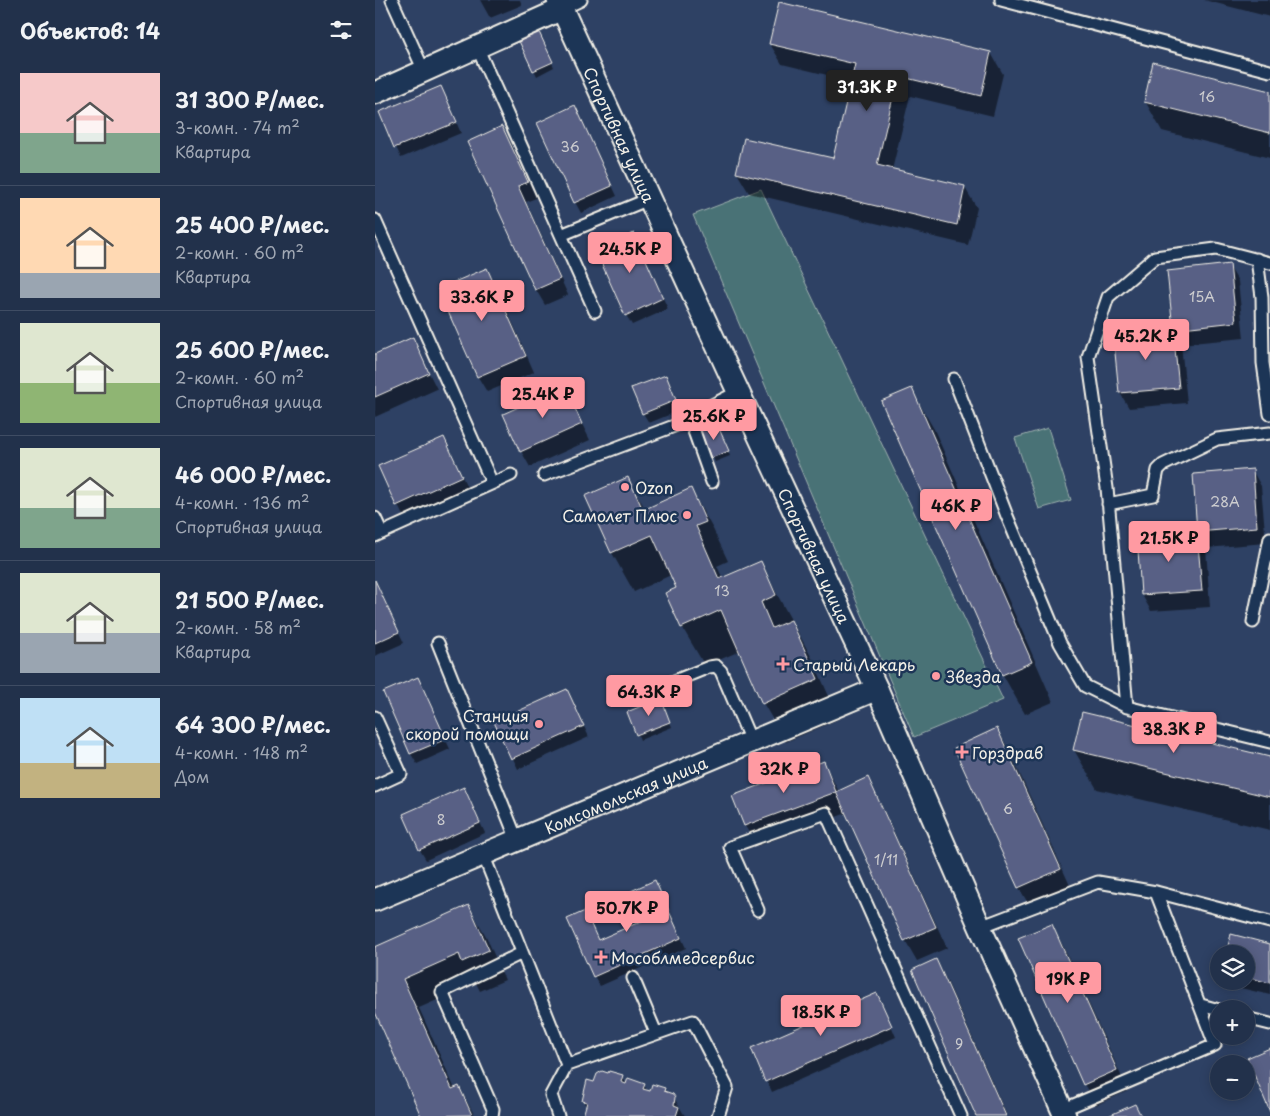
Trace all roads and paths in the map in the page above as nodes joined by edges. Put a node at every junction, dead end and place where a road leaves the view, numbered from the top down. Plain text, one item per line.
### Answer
1 (391, 0) edge
2 (581, 0) edge
3 (1001, 0) edge
4 (560, 4) edge
5 (477, 47) junction
6 (424, 71) junction
7 (1270, 71) edge
8 (375, 93) edge
9 (649, 199) junction
10 (375, 220) edge
11 (561, 235) junction
12 (1257, 260) junction
13 (1270, 263) edge
14 (595, 311) dead end
15 (954, 379) dead end
16 (739, 392) junction
17 (1270, 414) edge
18 (690, 420) junction
19 (1270, 433) edge
20 (511, 475) dead end
21 (544, 475) dead end
22 (712, 482) dead end
23 (492, 483) junction
24 (1109, 504) junction
25 (375, 518) edge
26 (378, 534) edge
27 (1270, 538) edge
28 (1253, 622) dead end
29 (438, 643) dead end
30 (672, 682) dead end
31 (877, 689) junction
32 (1127, 707) junction
33 (375, 717) edge
34 (751, 742) junction
35 (1270, 742) edge
36 (375, 786) edge
37 (517, 840) junction
38 (483, 854) junction
39 (1156, 892) junction
40 (375, 900) edge
41 (757, 910) dead end
42 (1270, 922) edge
43 (980, 927) junction
44 (522, 953) junction
45 (633, 978) dead end
46 (1201, 1004) junction
47 (1210, 1007) edge
48 (1255, 1020) edge
49 (1270, 1024) edge
50 (656, 1033) junction
51 (567, 1065) junction
52 (1064, 1113) edge
53 (492, 1116) edge
54 (558, 1116) edge
55 (718, 1116) edge
56 (961, 1116) edge

1 - 6 lane
2 - 4 lane
3 - 7 lane
4 - 5 street
4 - 9 street, Спортивная улица
5 - 6 street
5 - 11 lane
6 - 8 street
9 - 11 lane
9 - 16 street, Спортивная улица
10 - 23 lane
11 - 14 lane
12 - 13 lane
12 - 17 lane
12 - 24 lane
15 - 32 lane
16 - 18 lane
16 - 31 street, Спортивная улица
18 - 21 lane
18 - 22 lane
19 - 24 lane
20 - 23 lane
23 - 26 lane
24 - 32 lane
25 - 26 lane
27 - 28 lane
29 - 37 lane
30 - 34 lane
31 - 34 street, Комсомольская улица
31 - 43 street, Спортивная улица
32 - 35 lane
33 - 36 lane
34 - 37 street, Комсомольская улица
37 - 38 street, Комсомольская улица
38 - 40 street, Комсомольская улица
38 - 44 lane
39 - 42 lane
39 - 43 lane
39 - 46 lane
41 - 56 lane
43 - 52 street, Спортивная улица
44 - 51 lane
44 - 53 lane
45 - 50 lane
46 - 47 lane
46 - 52 lane
48 - 49 lane
50 - 51 lane
50 - 55 lane
51 - 54 lane

